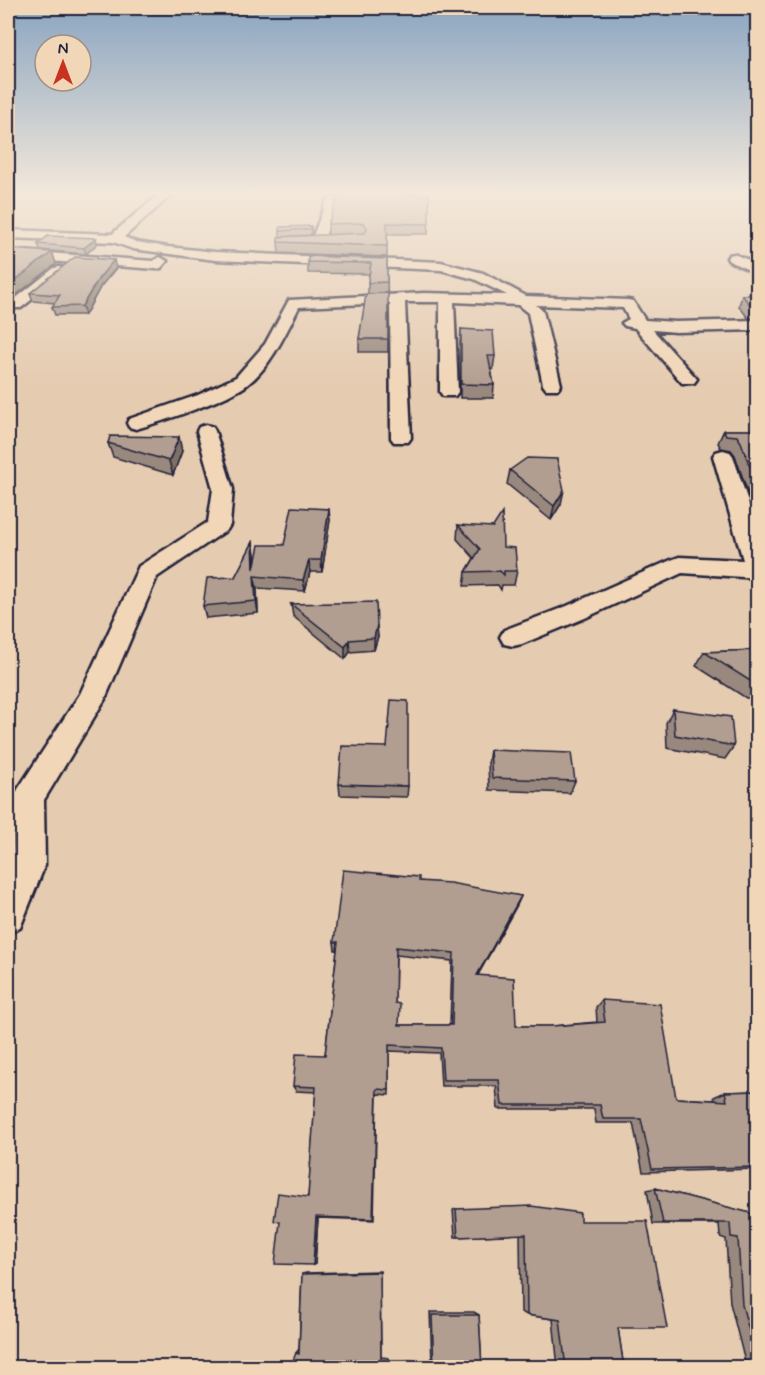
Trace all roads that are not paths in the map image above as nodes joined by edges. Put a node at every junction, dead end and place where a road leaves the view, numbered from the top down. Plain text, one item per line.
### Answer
1 (37, 256) edge
2 (164, 256) edge
3 (240, 256) edge
4 (266, 258) joint
5 (734, 258) dead end
6 (74, 259) junction
7 (758, 270) edge
8 (517, 297) junction
9 (397, 298) junction
10 (447, 298) junction
11 (16, 305) dead end
12 (535, 311) junction
13 (593, 319) dead end
14 (617, 321) dead end
15 (640, 324) junction
16 (758, 325) edge
17 (688, 379) dead end
18 (552, 385) dead end
19 (449, 392) dead end
20 (136, 423) dead end
21 (206, 431) dead end
22 (401, 438) dead end
23 (723, 456) dead end
24 (756, 569) edge
25 (513, 637) dead end
26 (8, 916) edge

1 - 6 street
2 - 6 street
3 - 4 street
4 - 8 street
5 - 7 street
6 - 11 street
8 - 10 street
8 - 12 street
8 - 15 street
9 - 10 street
9 - 20 street
9 - 22 street
10 - 19 street
12 - 13 street
12 - 18 street
14 - 15 street
15 - 16 street
15 - 17 street
21 - 26 street
23 - 24 street
24 - 25 street

